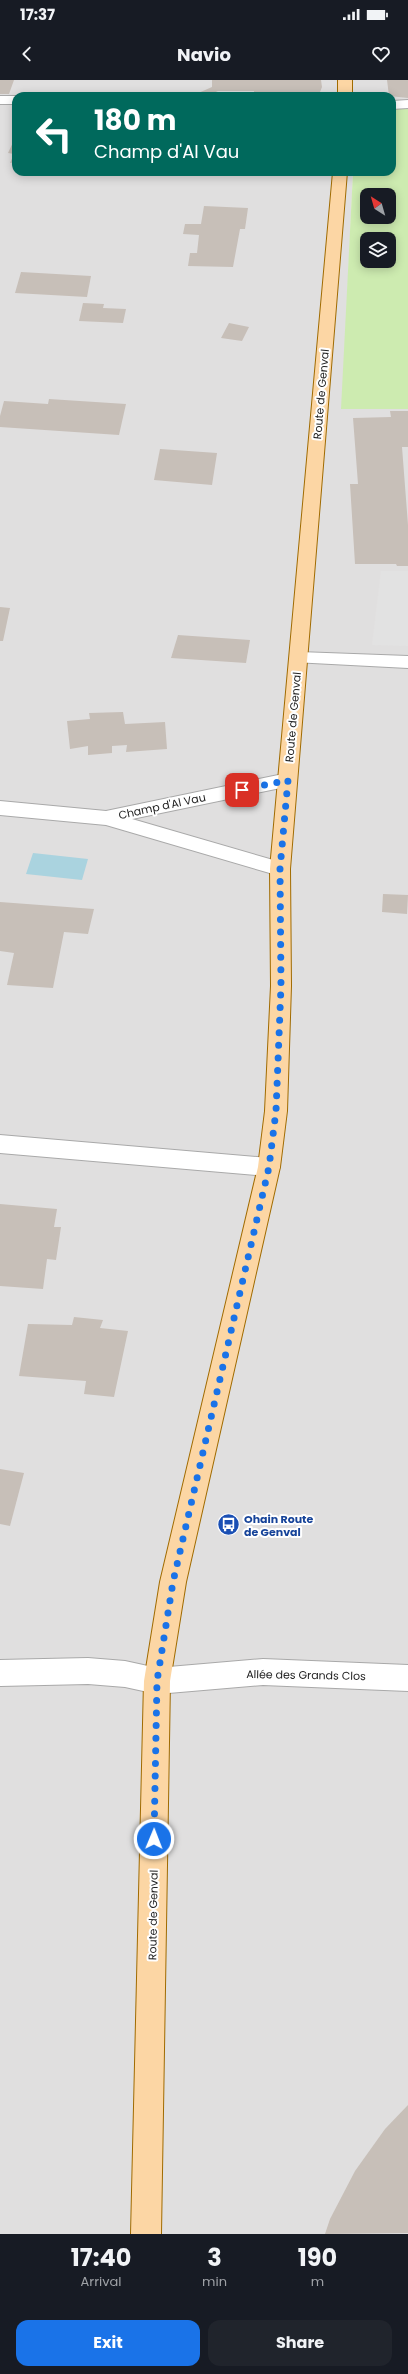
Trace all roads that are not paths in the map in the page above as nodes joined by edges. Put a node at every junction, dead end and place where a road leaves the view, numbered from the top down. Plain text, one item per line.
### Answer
1 (345, 80) edge
2 (345, 92) edge
3 (0, 100) edge
4 (12, 100) edge
5 (408, 104) edge
6 (396, 105) edge
7 (340, 176) edge
8 (299, 658) junction
9 (408, 662) edge
10 (288, 780) junction
11 (0, 808) edge
12 (106, 818) junction
13 (280, 869) junction
14 (0, 1144) edge
15 (269, 1167) junction
16 (0, 1673) edge
17 (408, 1678) edge
18 (157, 1681) junction
19 (146, 2234) edge

1 - 2 main road
3 - 4 street
5 - 6 street
7 - 8 main road, Route de Genval
8 - 9 street
8 - 10 main road, Route de Genval
10 - 12 street, Champ d'Al Vau
10 - 13 main road, Route de Genval
11 - 12 street, Champ d'Al Vau
12 - 13 street, Champ d'Al Vau
13 - 15 main road, Route de Genval
14 - 15 street
15 - 18 main road, Route de Genval
16 - 18 street, Allée des Grands Clos
17 - 18 street, Allée des Grands Clos
18 - 19 main road, Route de Genval

